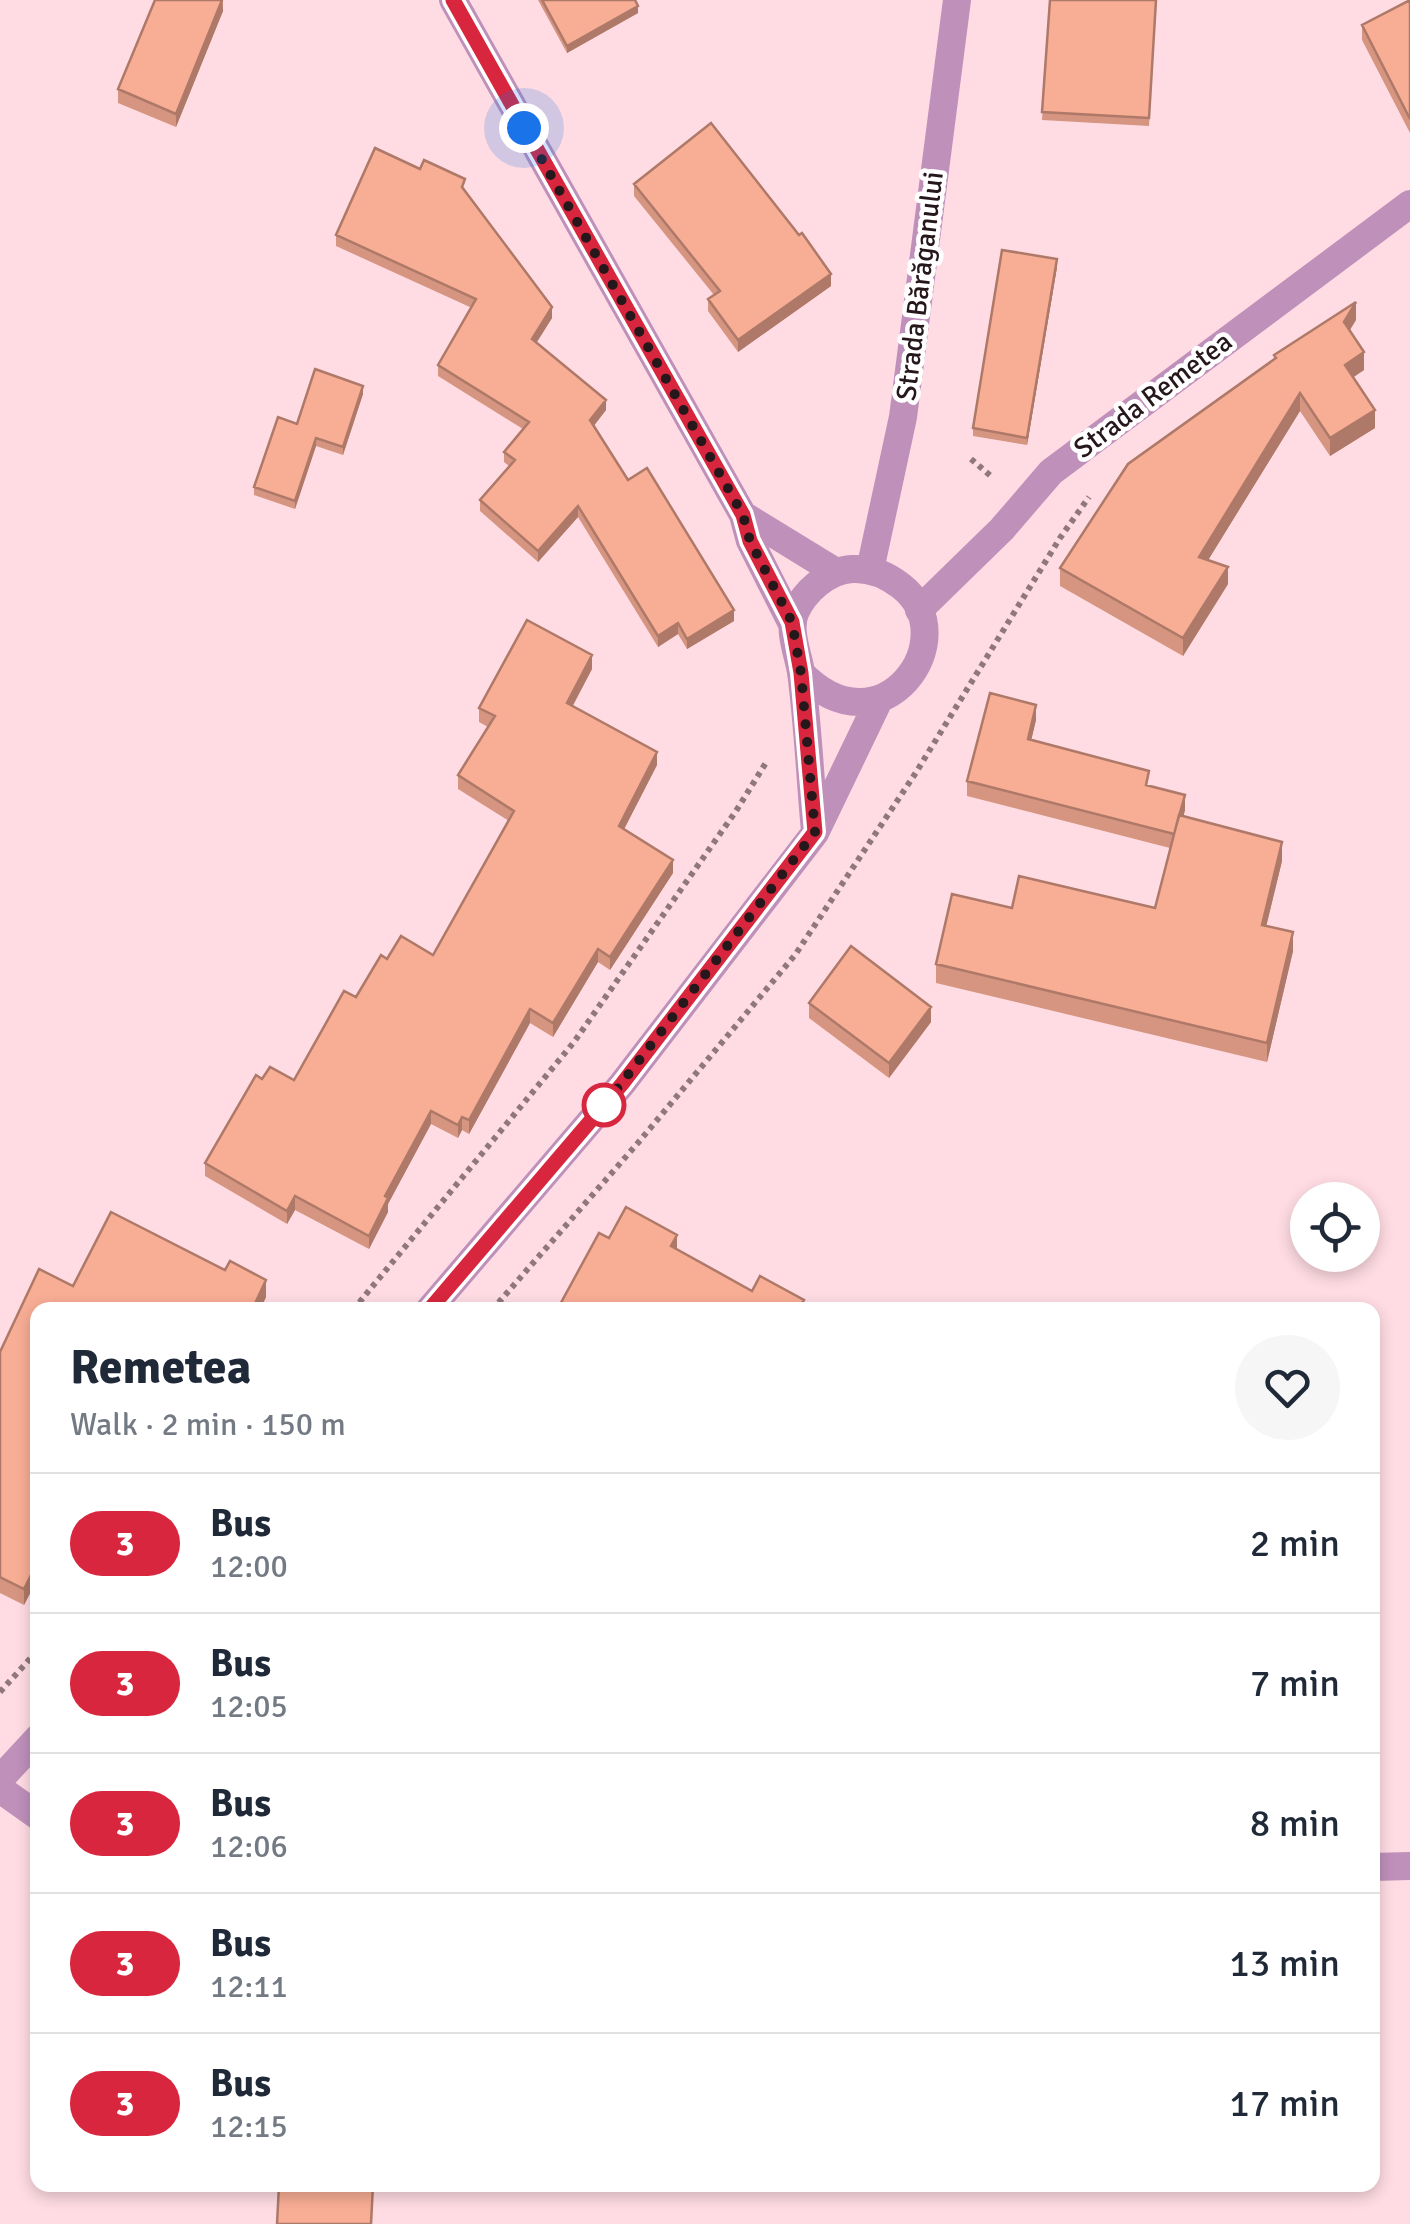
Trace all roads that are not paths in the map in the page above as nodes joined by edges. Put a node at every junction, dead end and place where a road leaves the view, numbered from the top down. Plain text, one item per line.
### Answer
1 (453, 0) edge
2 (957, 0) edge
3 (1410, 204) edge
4 (743, 515) junction
5 (870, 570) junction
6 (836, 572) junction
7 (919, 610) junction
8 (792, 622) junction
9 (801, 673) junction
10 (879, 700) junction
11 (815, 832) junction
12 (436, 1302) edge
13 (30, 1747) edge
14 (0, 1779) edge
15 (0, 1789) edge
16 (30, 1810) edge
17 (1410, 1866) edge
18 (1380, 1867) edge

1 - 4 street
2 - 5 street, Strada Bărăganului
3 - 7 street, Strada Remetea
4 - 6 street
4 - 8 street
5 - 6 street
5 - 7 street
6 - 8 street
7 - 10 street
8 - 9 street
9 - 10 street
9 - 11 street
10 - 11 street
11 - 12 street
13 - 14 street
15 - 16 street
17 - 18 street

